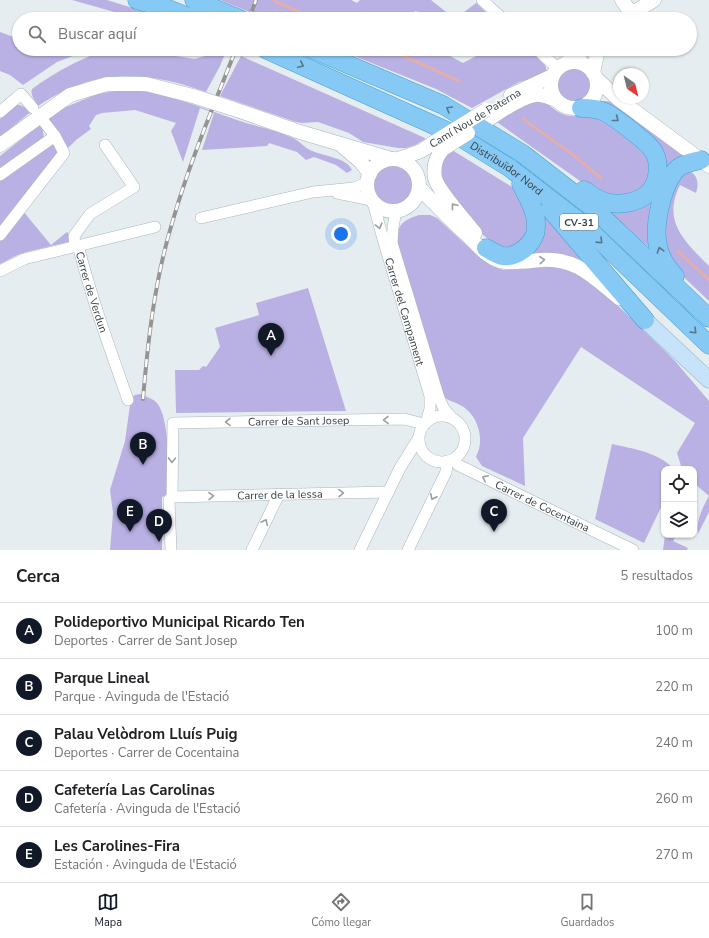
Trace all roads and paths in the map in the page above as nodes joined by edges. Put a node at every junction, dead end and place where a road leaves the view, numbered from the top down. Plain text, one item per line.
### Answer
1 (137, 0) edge
2 (194, 0) edge
3 (482, 0) edge
4 (622, 0) edge
5 (654, 0) edge
6 (176, 12) edge
7 (223, 12) edge
8 (495, 12) edge
9 (626, 12) edge
10 (634, 12) edge
11 (280, 56) edge
12 (328, 56) edge
13 (544, 56) edge
14 (576, 56) edge
15 (596, 56) edge
16 (558, 69) junction
17 (595, 75) junction
18 (613, 94) edge
19 (613, 97) edge
20 (554, 99) junction
21 (587, 103) junction
22 (625, 104) edge
23 (33, 108) dead end
24 (0, 112) edge
25 (490, 113) junction
26 (45, 123) dead end
27 (430, 124) junction
28 (55, 136) junction
29 (494, 136) junction
30 (0, 145) edge
31 (105, 145) dead end
32 (340, 145) junction
33 (438, 146) junction
34 (394, 159) junction
35 (705, 163) edge
36 (0, 175) edge
37 (368, 178) junction
38 (418, 182) junction
39 (521, 184) junction
40 (330, 191) junction
41 (372, 201) junction
42 (410, 205) junction
43 (396, 211) junction
44 (443, 214) junction
45 (201, 218) dead end
46 (155, 226) dead end
47 (0, 235) edge
48 (470, 238) junction
49 (76, 245) junction
50 (486, 248) junction
51 (0, 271) edge
52 (709, 313) edge
53 (709, 318) edge
54 (646, 320) junction
55 (709, 345) edge
56 (709, 380) edge
57 (128, 400) dead end
58 (452, 418) junction
59 (425, 423) junction
60 (418, 439) junction
61 (423, 454) junction
62 (451, 460) junction
63 (400, 468) junction
64 (388, 492) junction
65 (279, 494) junction
66 (172, 497) junction
67 (171, 550) edge
68 (252, 550) edge
69 (360, 550) edge
70 (408, 550) edge
71 (633, 550) edge

1 - 6 highway
2 - 7 highway
3 - 8 street
4 - 9 street
5 - 10 street
11 -> 27 highway, Distribuïdor Nord / CV-31
29 -> 12 highway, Distribuïdor Nord / CV-31
13 - 16 street
14 - 16 street, Camí Nou de Paterna
15 - 17 street
16 - 17 street
16 - 20 street
16 - 25 street, Camí Nou de Paterna
17 - 18 street
17 - 21 street
19 - 21 street
20 - 21 street
20 - 25 street, Camí Nou de Paterna
21 -> 29 highway
22 - 35 street
23 - 24 street
25 - 33 street, Camí Nou de Paterna, bridge
25 - 33 street, Camí Nou de Paterna, bridge
26 - 28 street
27 - 39 highway
27 -> 55 highway, Distribuïdor Nord / CV-31
28 - 36 street
28 - 47 street
29 - 53 highway, Distribuïdor Nord / CV-31
30 - 32 street, bridge
31 - 49 street
32 - 34 street
32 - 37 street
33 - 34 street, Camí Nou de Paterna
33 - 38 street, Camí Nou de Paterna
50 -> 33 street
34 - 37 street
34 - 38 street
52 -> 35 highway
37 - 40 street
37 - 41 street
38 - 42 street
38 - 44 street
39 - 50 highway
39 - 54 highway
40 - 41 street
40 - 45 street
41 - 43 street
41 -> 59 street, Carrer del Campament
42 - 43 street
42 - 44 street
43 - 58 street, Carrer del Campament
44 - 48 street
46 - 49 street
48 - 50 street
48 -> 54 street
49 - 51 street
49 - 57 street, Carrer de Verdun
54 - 56 main road
58 - 59 street
58 - 62 street
59 - 60 street
59 -> 66 street, Carrer de Sant Josep
60 - 61 street
60 - 63 street
61 - 62 street
61 - 63 street
62 -> 70 street
71 -> 62 street, Carrer de Cocentaina
63 - 64 street
65 -> 64 street, Carrer de la Iessa
64 - 69 street
66 -> 65 street, Carrer de la Iessa
68 -> 65 street
66 - 67 street

